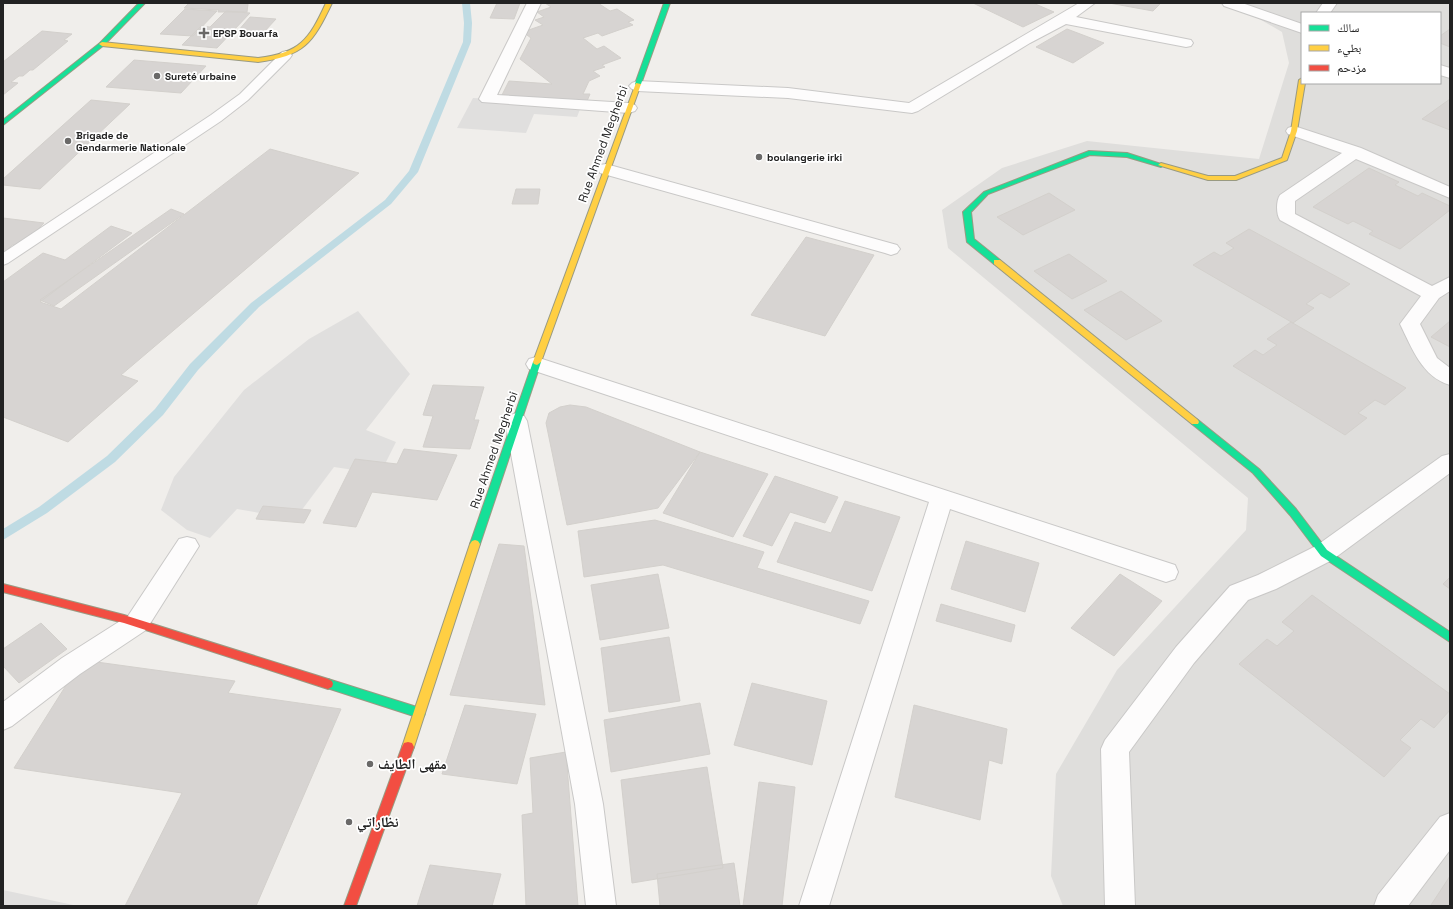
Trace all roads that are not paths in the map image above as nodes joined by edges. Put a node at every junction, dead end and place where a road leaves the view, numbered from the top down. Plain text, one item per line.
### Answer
1 (142, 3) edge
2 (329, 3) edge
3 (534, 3) edge
4 (667, 3) edge
5 (1088, 3) edge
6 (1229, 3) edge
7 (1330, 3) edge
8 (1324, 12) edge
9 (1064, 19) junction
10 (1301, 30) edge
11 (1186, 43) dead end
12 (102, 44) junction
13 (286, 55) junction
14 (1301, 84) edge
15 (637, 86) junction
16 (629, 108) junction
17 (3, 123) edge
18 (1294, 132) junction
19 (1354, 152) junction
20 (606, 169) junction
21 (1450, 193) edge
22 (891, 249) dead end
23 (3, 260) edge
24 (1450, 283) edge
25 (1432, 294) junction
26 (536, 364) junction
27 (1450, 378) edge
28 (516, 421) junction
29 (1450, 462) edge
30 (942, 497) junction
31 (187, 546) dead end
32 (1324, 554) junction
33 (1166, 572) dead end
34 (3, 588) edge
35 (131, 621) junction
36 (1450, 638) edge
37 (420, 713) junction
38 (3, 718) edge
39 (1450, 827) edge
40 (350, 906) edge
41 (601, 906) edge
42 (814, 906) edge
43 (1120, 906) edge
44 (1389, 906) edge

1 - 12 street
2 - 13 street
3 - 16 street
4 - 15 street, Rue Ahmed Megherbi
5 - 9 street
6 - 10 street
7 - 8 street
9 - 11 street
9 - 15 street
12 - 13 street
12 - 17 street
13 - 23 lane
14 - 18 street
15 - 16 street, Rue Ahmed Megherbi
16 - 20 street, Rue Ahmed Megherbi
18 - 19 street
18 - 32 street
19 - 21 street
19 - 25 street
20 - 22 street
20 - 26 street, Rue Ahmed Megherbi
24 - 25 street
25 - 27 street
26 - 28 street, Rue Ahmed Megherbi
26 - 30 street
28 - 37 street, Rue Ahmed Megherbi
28 - 41 street
29 - 32 street
30 - 33 street
30 - 42 street
31 - 35 street
32 - 36 street
32 - 43 street
34 - 35 street
35 - 37 street
35 - 38 street
37 - 40 street, Rue Ahmed Megherbi
39 - 44 street

